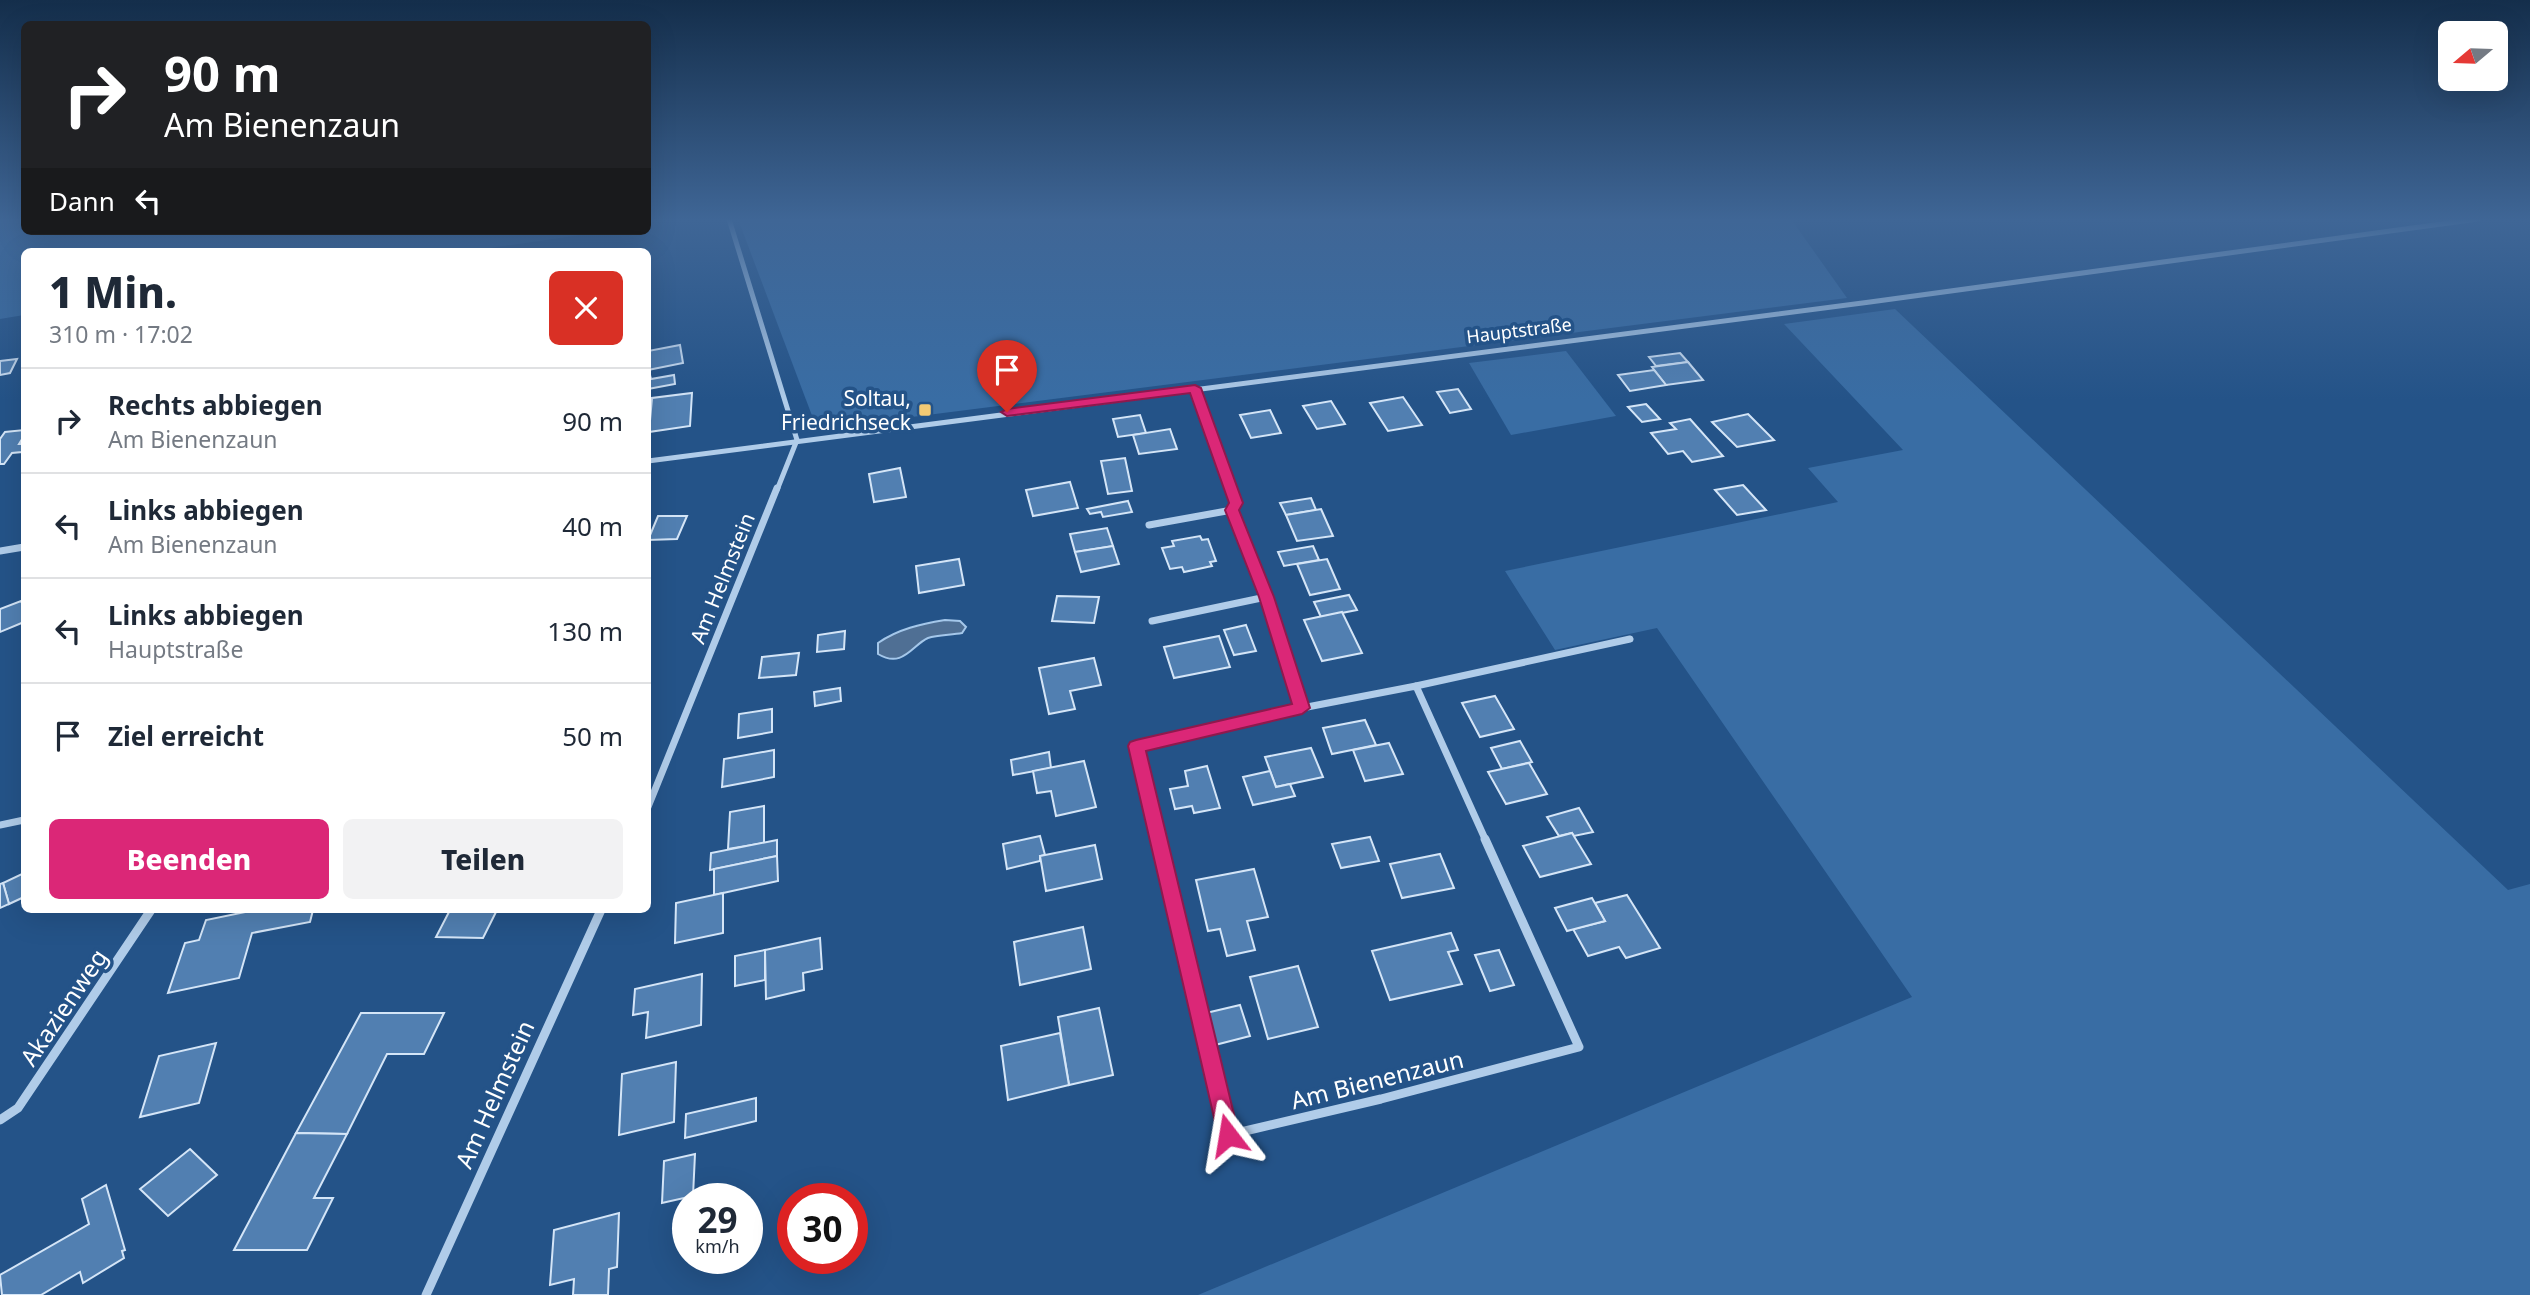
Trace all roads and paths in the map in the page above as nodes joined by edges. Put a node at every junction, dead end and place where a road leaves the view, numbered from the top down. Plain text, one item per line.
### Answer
1 (748, 279) edge
2 (2035, 279) edge
3 (1195, 388) junction
4 (797, 440) junction
5 (651, 461) edge
6 (1232, 510) junction
7 (1149, 525) dead end
8 (21, 548) edge
9 (0, 551) edge
10 (1266, 597) junction
11 (1152, 621) dead end
12 (1630, 639) dead end
13 (1416, 686) junction
14 (1302, 708) junction
15 (651, 800) edge
16 (21, 821) edge
17 (0, 825) edge
18 (149, 913) edge
19 (600, 913) edge
20 (0, 1121) edge
21 (426, 1295) edge

1 - 4 street
2 - 3 street, Hauptstraße
3 - 4 street, Hauptstraße
3 - 6 street
4 - 5 street, Hauptstraße
4 - 15 street, Am Helmstein
6 - 7 street
6 - 10 street
8 - 9 street
10 - 11 street
10 - 14 street
12 - 13 street, Am Bienenzaun
13 - 14 street, Am Bienenzaun
13 - 14 street, Am Bienenzaun
16 - 17 street
18 - 20 street, Akazienweg
19 - 21 street, Am Helmstein

